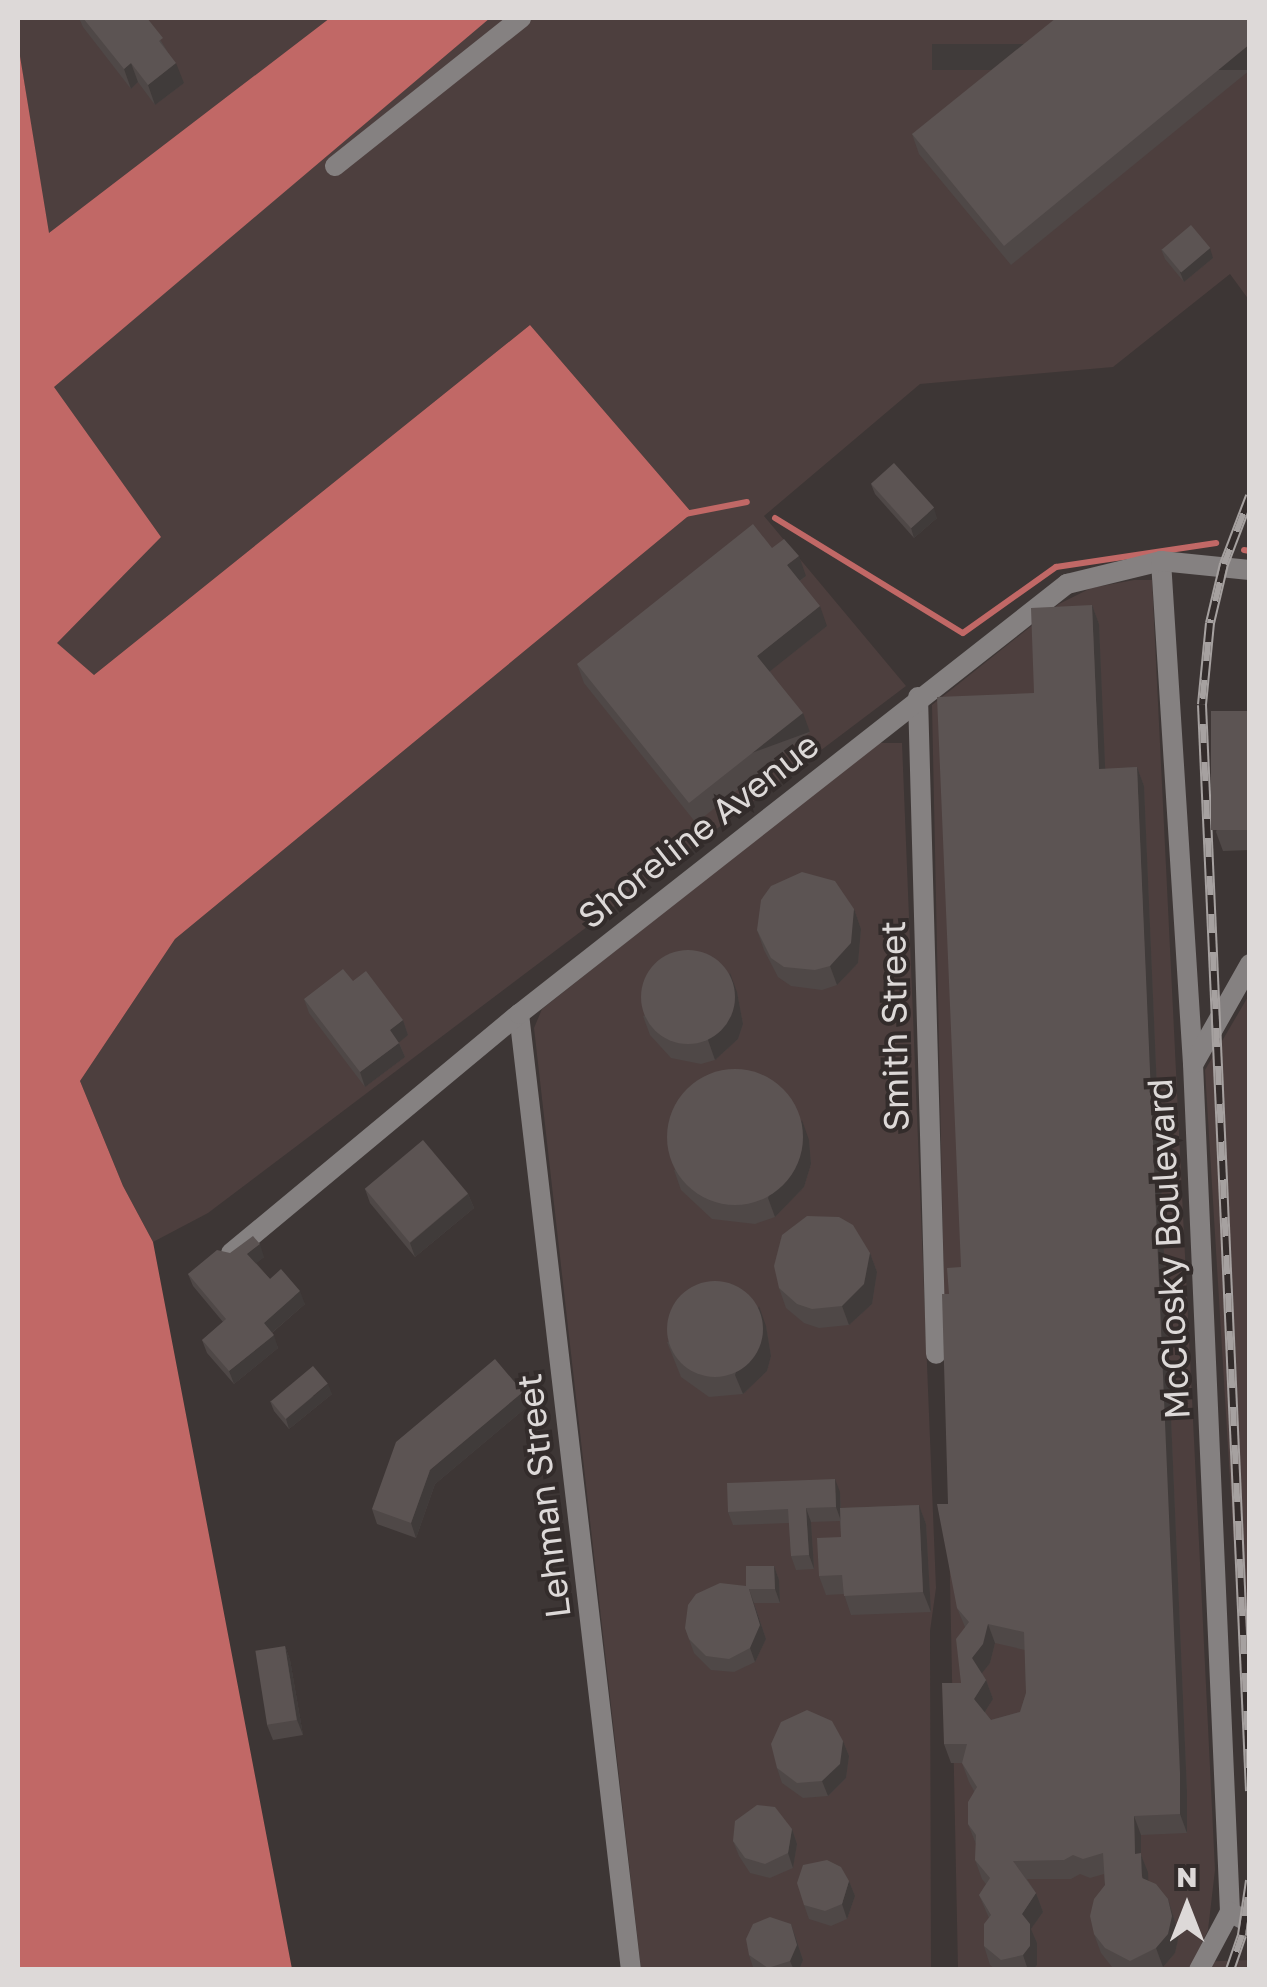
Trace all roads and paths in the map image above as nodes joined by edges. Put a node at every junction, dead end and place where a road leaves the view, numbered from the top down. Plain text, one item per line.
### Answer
1 (521, 18) edge
2 (335, 166) dead end
3 (1162, 560) junction
4 (1250, 570) edge
5 (918, 697) junction
6 (1250, 964) edge
7 (519, 1014) junction
8 (1193, 1064) junction
9 (230, 1253) edge
10 (936, 1354) dead end
11 (1230, 1912) junction
12 (1250, 1923) edge
13 (631, 1970) edge
14 (1199, 1970) edge

1 - 2 street
3 - 4 street, Shoreline Avenue
3 - 5 street, Shoreline Avenue
3 - 8 street, McClosky Boulevard
5 - 7 street, Shoreline Avenue
5 - 10 street, Smith Street
6 - 8 street
7 - 9 street, Shoreline Avenue
7 - 13 street, Lehman Street
8 - 11 street, McClosky Boulevard
11 - 12 street
11 - 14 street

